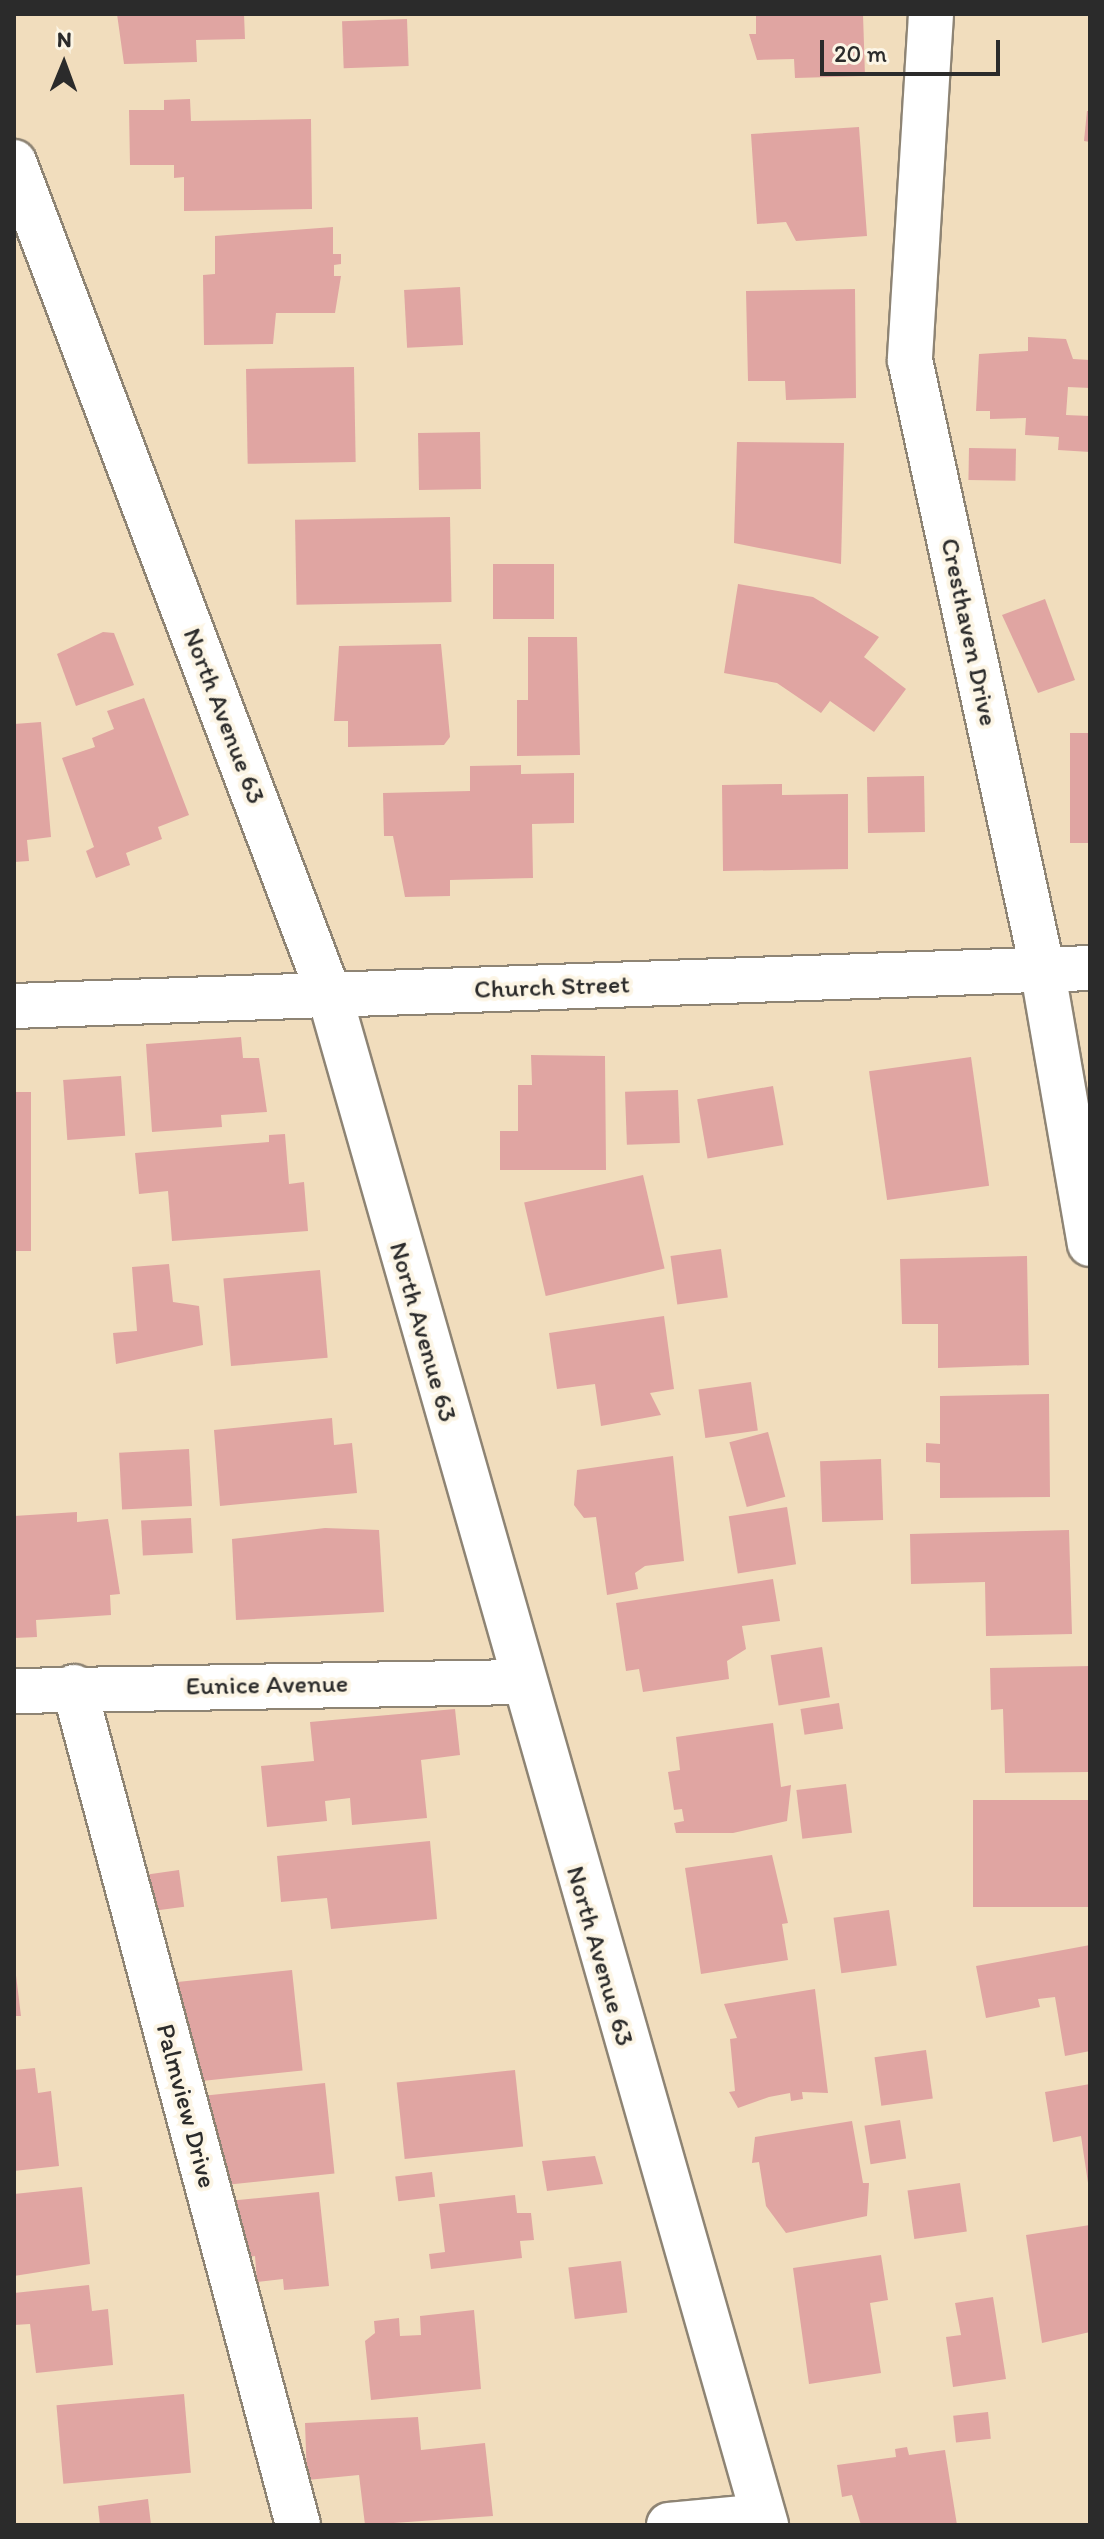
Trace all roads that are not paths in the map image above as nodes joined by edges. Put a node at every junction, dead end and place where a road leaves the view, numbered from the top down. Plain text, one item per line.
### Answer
1 (931, 14) edge
2 (14, 162) edge
3 (1042, 967) junction
4 (1090, 968) edge
5 (330, 997) junction
6 (14, 1006) edge
7 (1090, 1244) edge
8 (520, 1682) junction
9 (74, 1687) junction
10 (14, 1691) edge
11 (764, 2520) edge
12 (298, 2525) edge
13 (669, 2525) edge

1 - 3 street, Cresthaven Drive
2 - 5 street, North Avenue 63
3 - 4 street, Church Street
3 - 5 street, Church Street
3 - 7 street, Cresthaven Drive
5 - 6 street, Church Street
5 - 8 street, North Avenue 63
8 - 9 street, Eunice Avenue
8 - 11 street, North Avenue 63
9 - 10 street, Eunice Avenue
9 - 12 street, Palmview Drive
11 - 13 street

